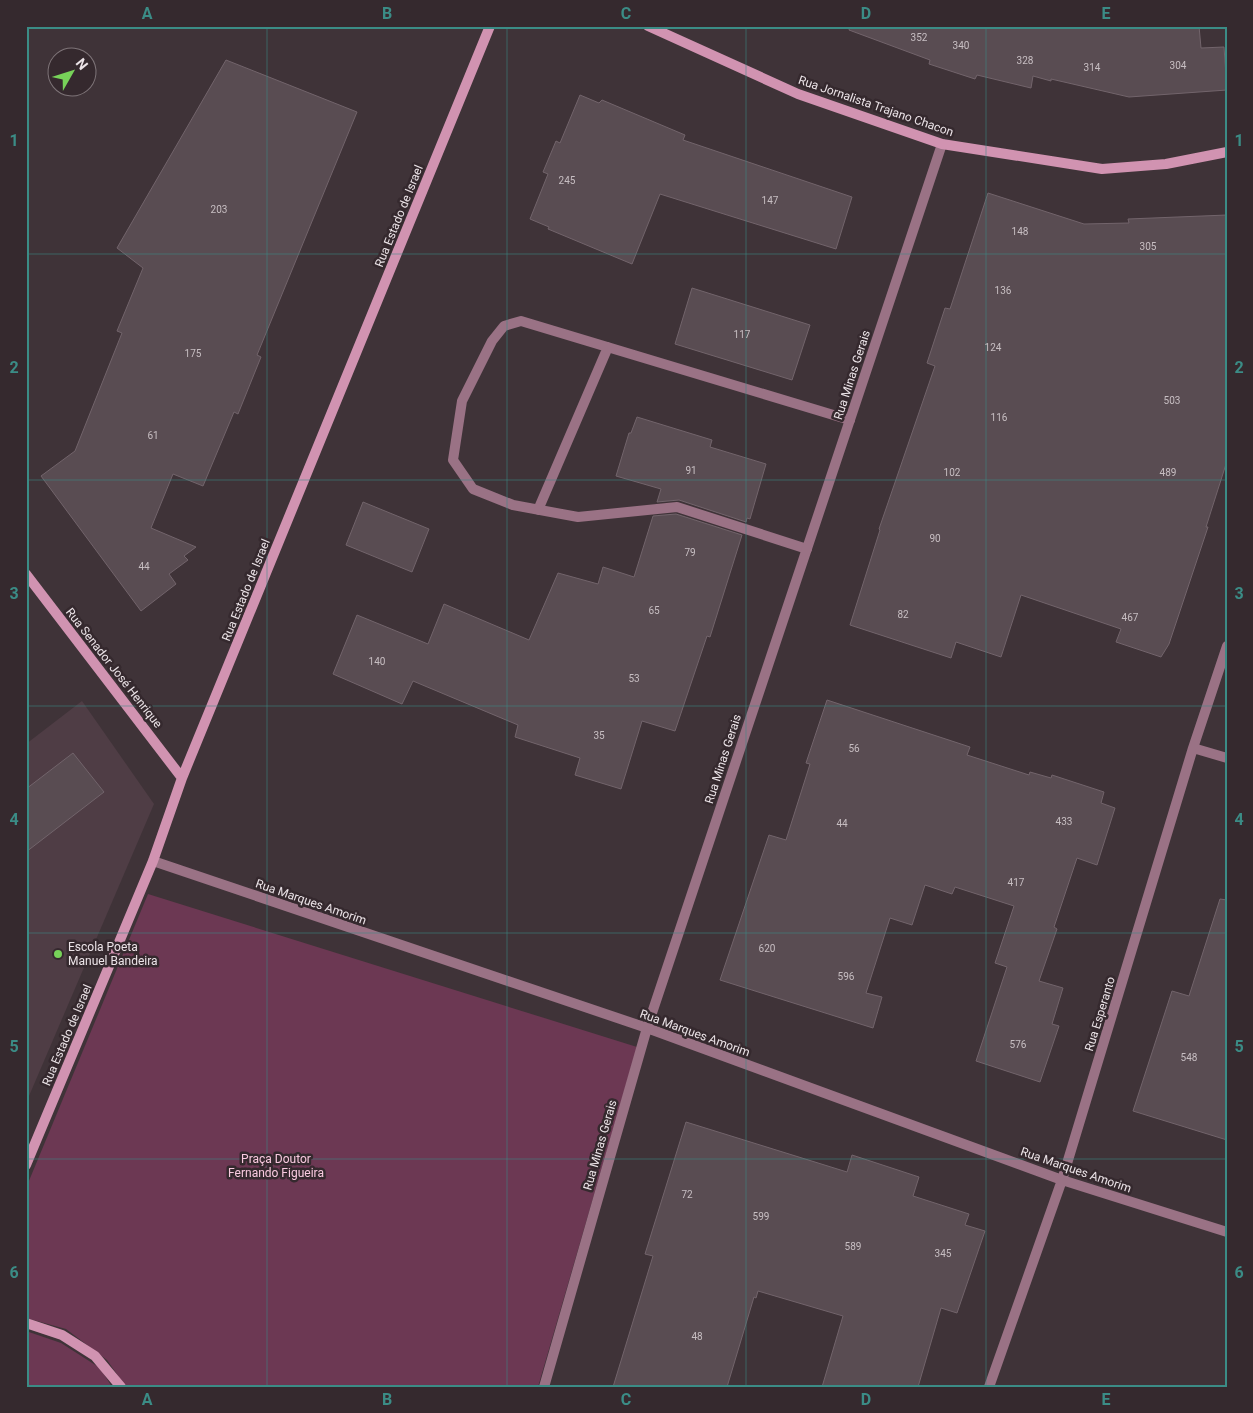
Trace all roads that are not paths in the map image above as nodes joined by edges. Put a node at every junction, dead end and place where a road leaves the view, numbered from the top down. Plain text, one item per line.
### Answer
1 (490, 26) edge
2 (648, 26) edge
3 (942, 144) junction
4 (1227, 152) edge
5 (608, 347) junction
6 (850, 420) junction
7 (538, 510) junction
8 (807, 549) junction
9 (26, 574) edge
10 (1227, 646) edge
11 (1194, 748) junction
12 (1227, 758) edge
13 (182, 778) junction
14 (153, 861) junction
15 (647, 1028) junction
16 (26, 1165) edge
17 (1062, 1180) junction
18 (1227, 1232) edge
19 (26, 1323) edge
20 (121, 1387) edge
21 (544, 1387) edge
22 (989, 1387) edge

1 - 13 street, Rua Estado de Israel
2 - 3 street, Rua Jornalista Trajano Chacon
3 - 4 street, Rua Jornalista Trajano Chacon
3 - 6 street, Rua Minas Gerais
5 - 6 street
5 - 7 street
5 - 7 street
6 - 8 street, Rua Minas Gerais
7 - 8 street
8 - 15 street, Rua Minas Gerais
9 - 13 street, Rua Senador José Henrique
10 - 11 street, Rua Esperanto
11 - 12 street
11 - 17 street, Rua Esperanto
13 - 14 street, Rua Estado de Israel
14 - 15 street, Rua Marques Amorim
14 - 16 street, Rua Estado de Israel
15 - 17 street, Rua Marques Amorim
15 - 21 street, Rua Minas Gerais
17 - 18 street, Rua Marques Amorim
17 - 22 street, Rua Esperanto
19 - 20 street

